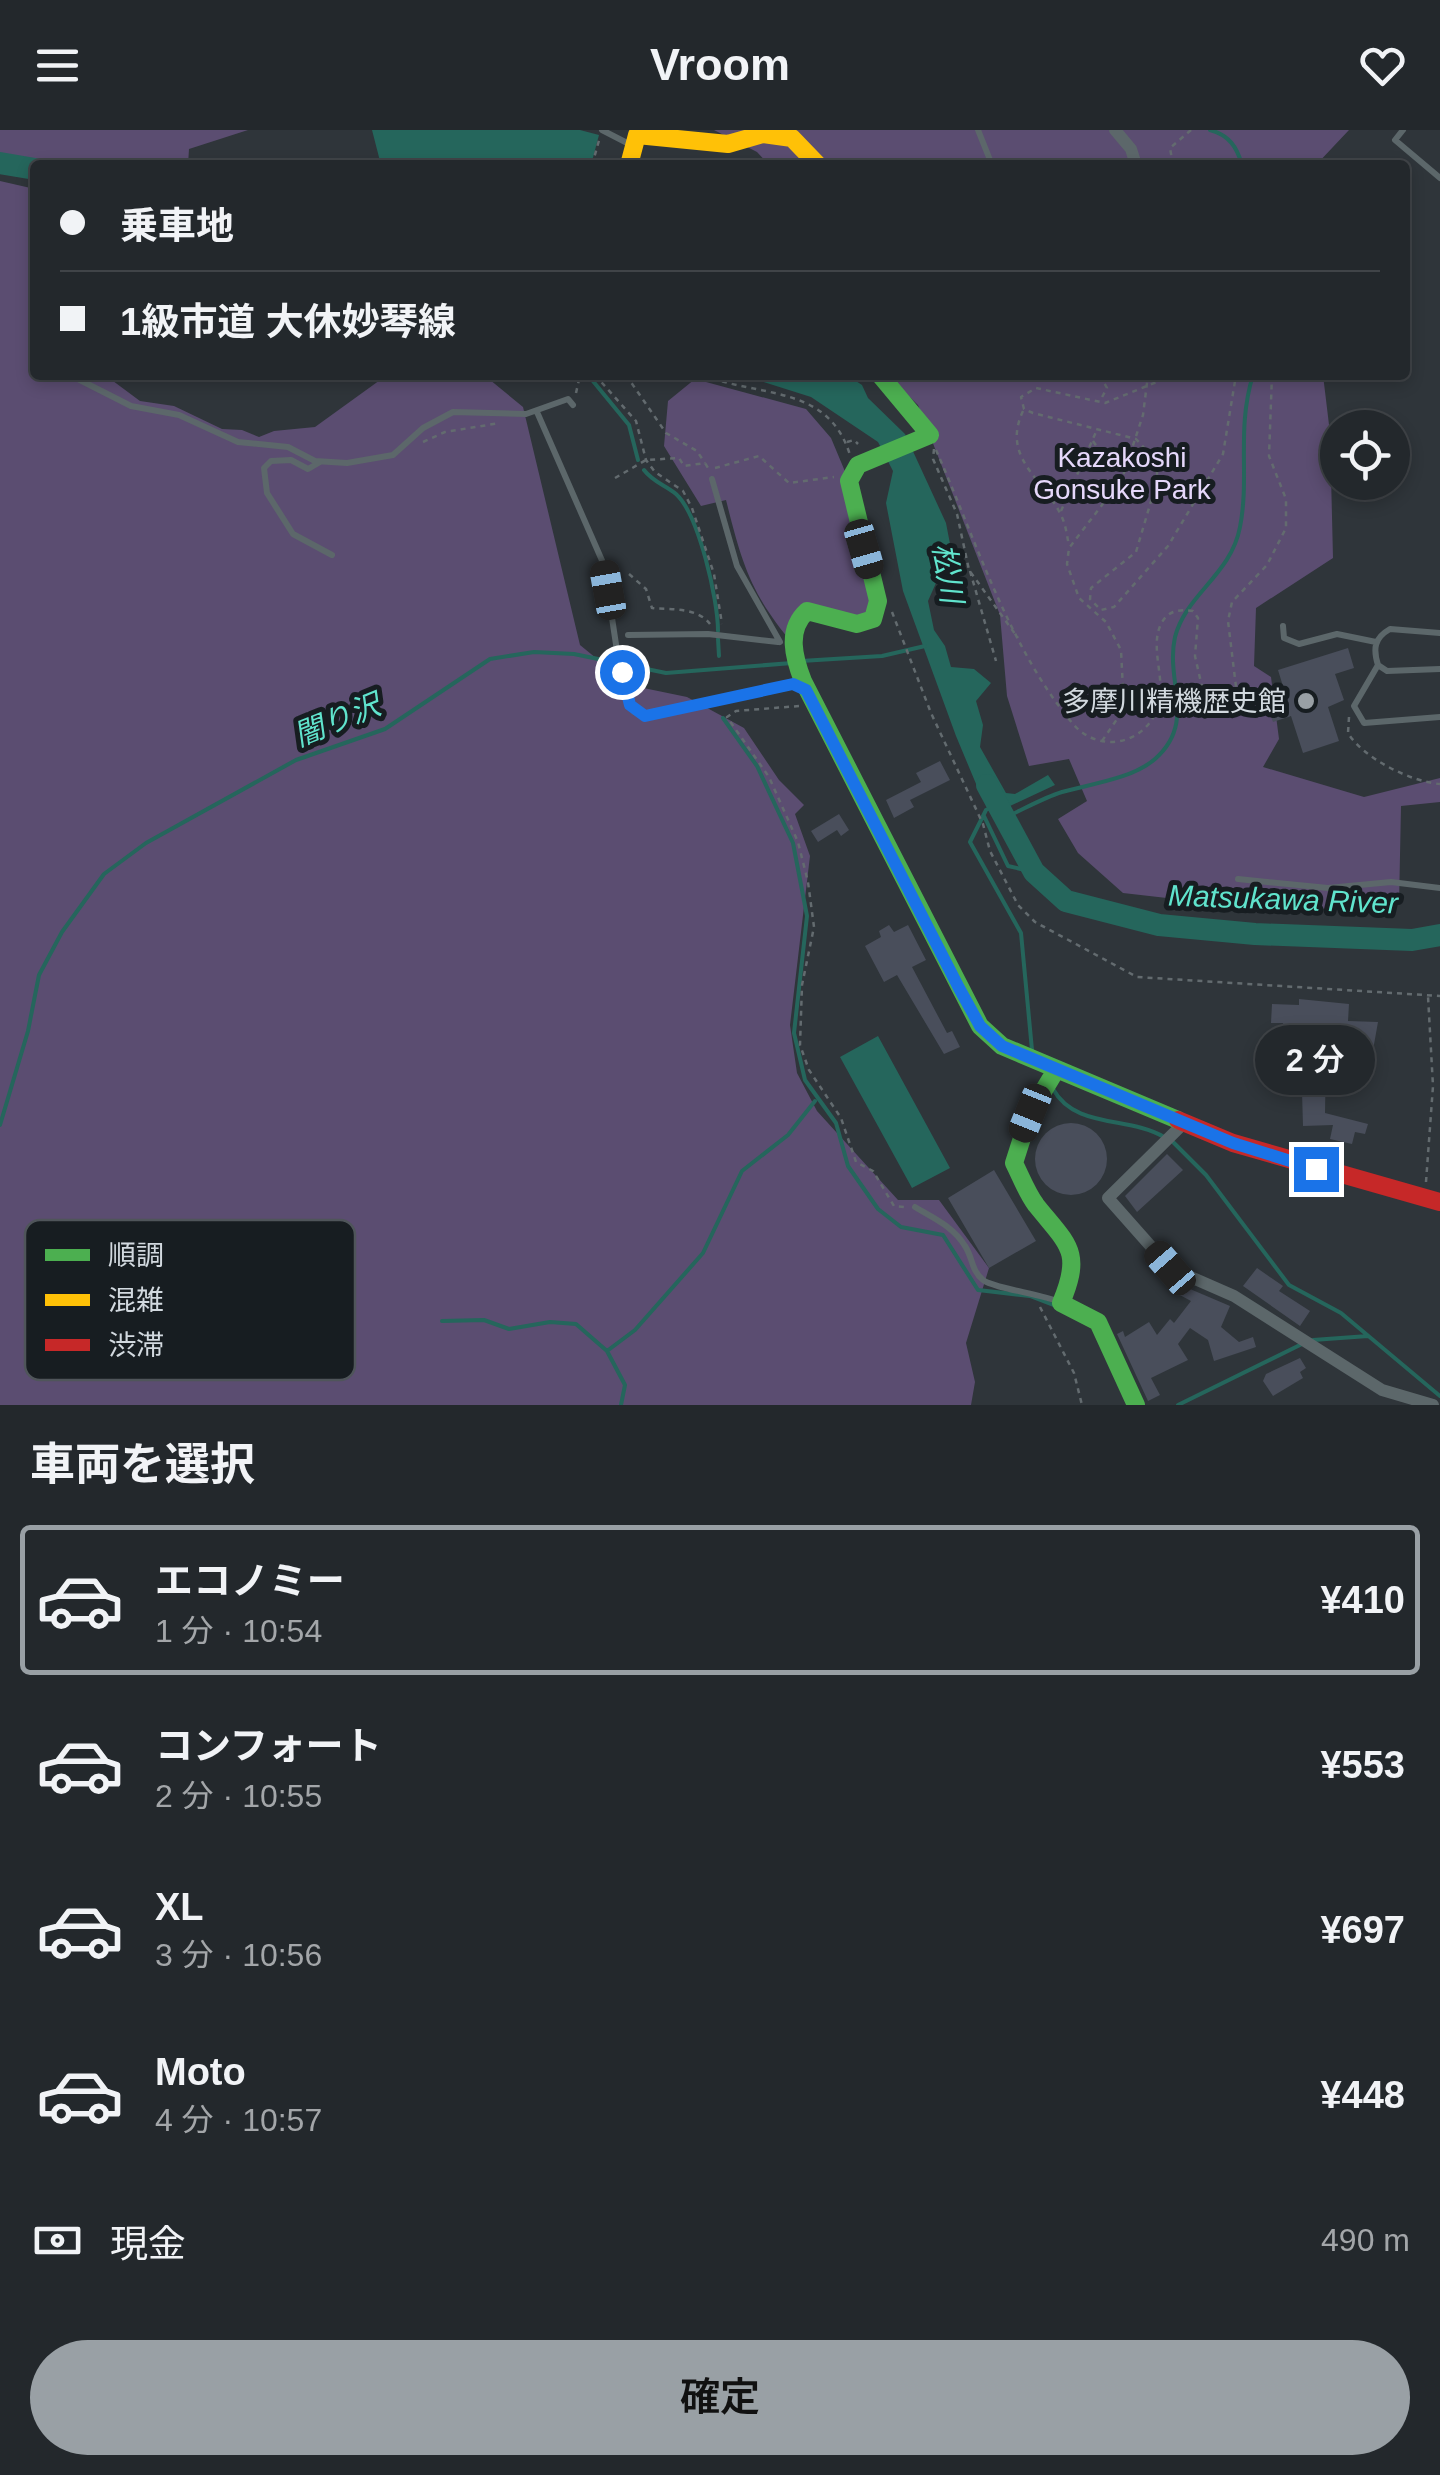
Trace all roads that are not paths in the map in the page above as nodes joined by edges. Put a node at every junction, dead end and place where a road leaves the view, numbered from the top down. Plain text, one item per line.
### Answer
1 (602, 130) edge
2 (978, 130) edge
3 (1114, 130) edge
4 (1403, 130) edge
5 (631, 156) edge
6 (813, 160) edge
7 (990, 160) edge
8 (1134, 160) edge
9 (1440, 177) edge
10 (80, 380) edge
11 (884, 380) edge
12 (573, 405) road end
13 (538, 412) junction
14 (321, 461) junction
15 (712, 479) road end
16 (332, 556) dead end
17 (1283, 626) dead end
18 (1440, 633) edge
19 (628, 635) dead end
20 (1376, 642) junction
21 (795, 662) junction
22 (1378, 665) junction
23 (1440, 669) edge
24 (1440, 717) edge
25 (1238, 878) dead end
26 (1440, 888) edge
27 (1051, 1070) junction
28 (1179, 1128) junction
29 (1432, 1200) edge
30 (915, 1207) road end
31 (1061, 1303) junction
32 (1136, 1405) edge
33 (1433, 1405) edge

1 - 5 lane
2 - 7 lane
3 - 8 street
4 - 9 lane
5 - 6 street
10 - 14 lane
11 - 21 street
12 - 13 lane
13 - 14 lane
13 - 21 lane
14 - 16 lane
15 - 21 lane
17 - 20 lane
18 - 20 lane
19 - 21 lane
20 - 22 lane
21 - 27 street
22 - 23 lane
22 - 24 lane
25 - 26 lane
27 - 28 street
27 - 31 street
28 - 29 street
28 - 33 street
30 - 31 lane
31 - 32 street

